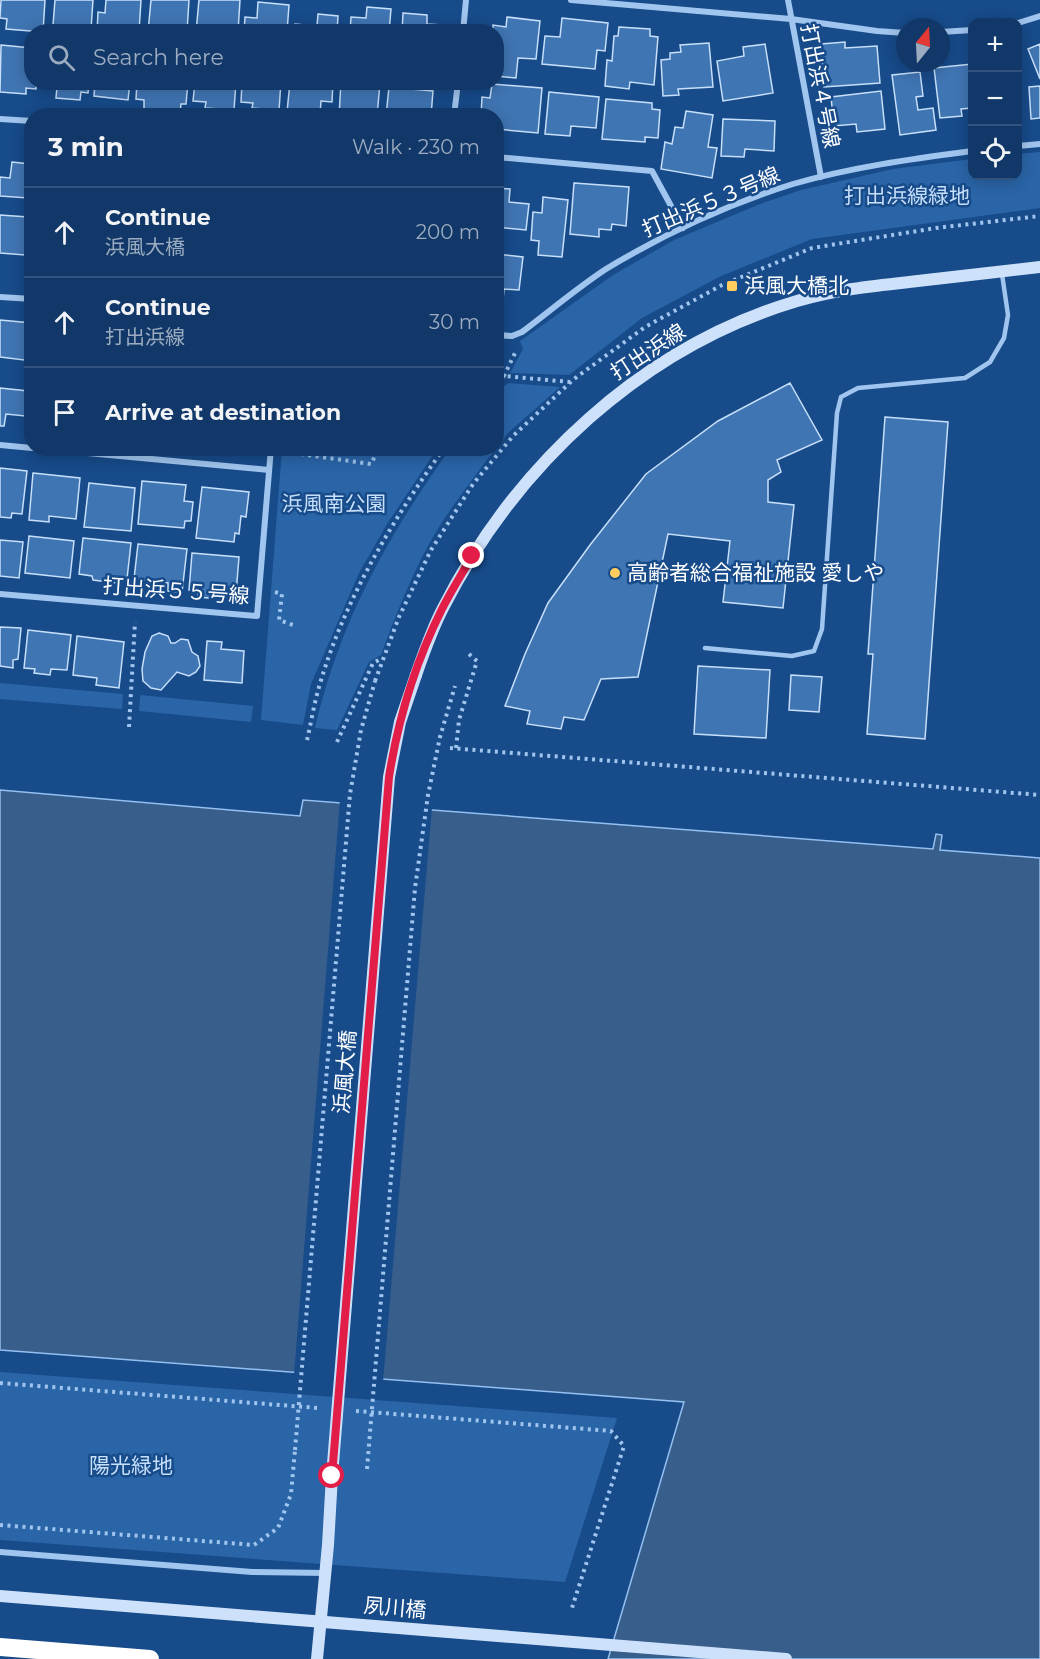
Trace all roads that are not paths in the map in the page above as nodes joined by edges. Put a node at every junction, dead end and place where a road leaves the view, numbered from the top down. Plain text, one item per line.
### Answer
1 (466, 0) edge
2 (571, 0) edge
3 (788, 0) edge
4 (1040, 16) edge
5 (791, 19) junction
6 (1022, 21) edge
7 (464, 24) edge
8 (968, 30) edge
9 (950, 31) edge
10 (896, 32) edge
11 (457, 90) edge
12 (455, 108) edge
13 (0, 119) edge
14 (24, 121) edge
15 (1040, 144) edge
16 (1022, 146) edge
17 (968, 152) edge
18 (504, 158) edge
19 (821, 177) junction
20 (683, 228) junction
21 (1040, 267) edge
22 (1002, 271) junction
23 (0, 297) edge
24 (24, 298) edge
25 (504, 336) edge
26 (0, 446) edge
27 (24, 448) edge
28 (118, 456) edge
29 (270, 456) edge
30 (269, 470) junction
31 (0, 594) edge
32 (705, 648) dead end
33 (416, 675) joint
34 (0, 1552) edge
35 (326, 1573) junction
36 (0, 1596) edge
37 (0, 1647) edge
38 (150, 1659) edge
39 (317, 1659) edge
40 (786, 1659) edge

1 - 7 street
2 - 5 street
3 - 5 street, 打出浜４号線
4 - 6 street
5 - 10 street
5 - 19 street, 打出浜４号線
8 - 9 street
11 - 12 street
13 - 14 street
15 - 16 street
17 - 19 street, 打出浜５３号線
18 - 20 street
19 - 20 street, 打出浜５３号線
20 - 25 street, 打出浜５３号線
21 - 22 street, 打出浜線
22 - 32 lane
22 - 33 street, 打出浜線
23 - 24 street
26 - 27 street
28 - 30 street
29 - 30 street, 打出浜５５号線
30 - 31 street, 打出浜５５号線
33 - 35 street, 浜風大橋, bridge
34 - 35 street
35 - 39 street, 浜風大橋
36 - 40 street, 夙川橋, bridge
37 - 38 highway

